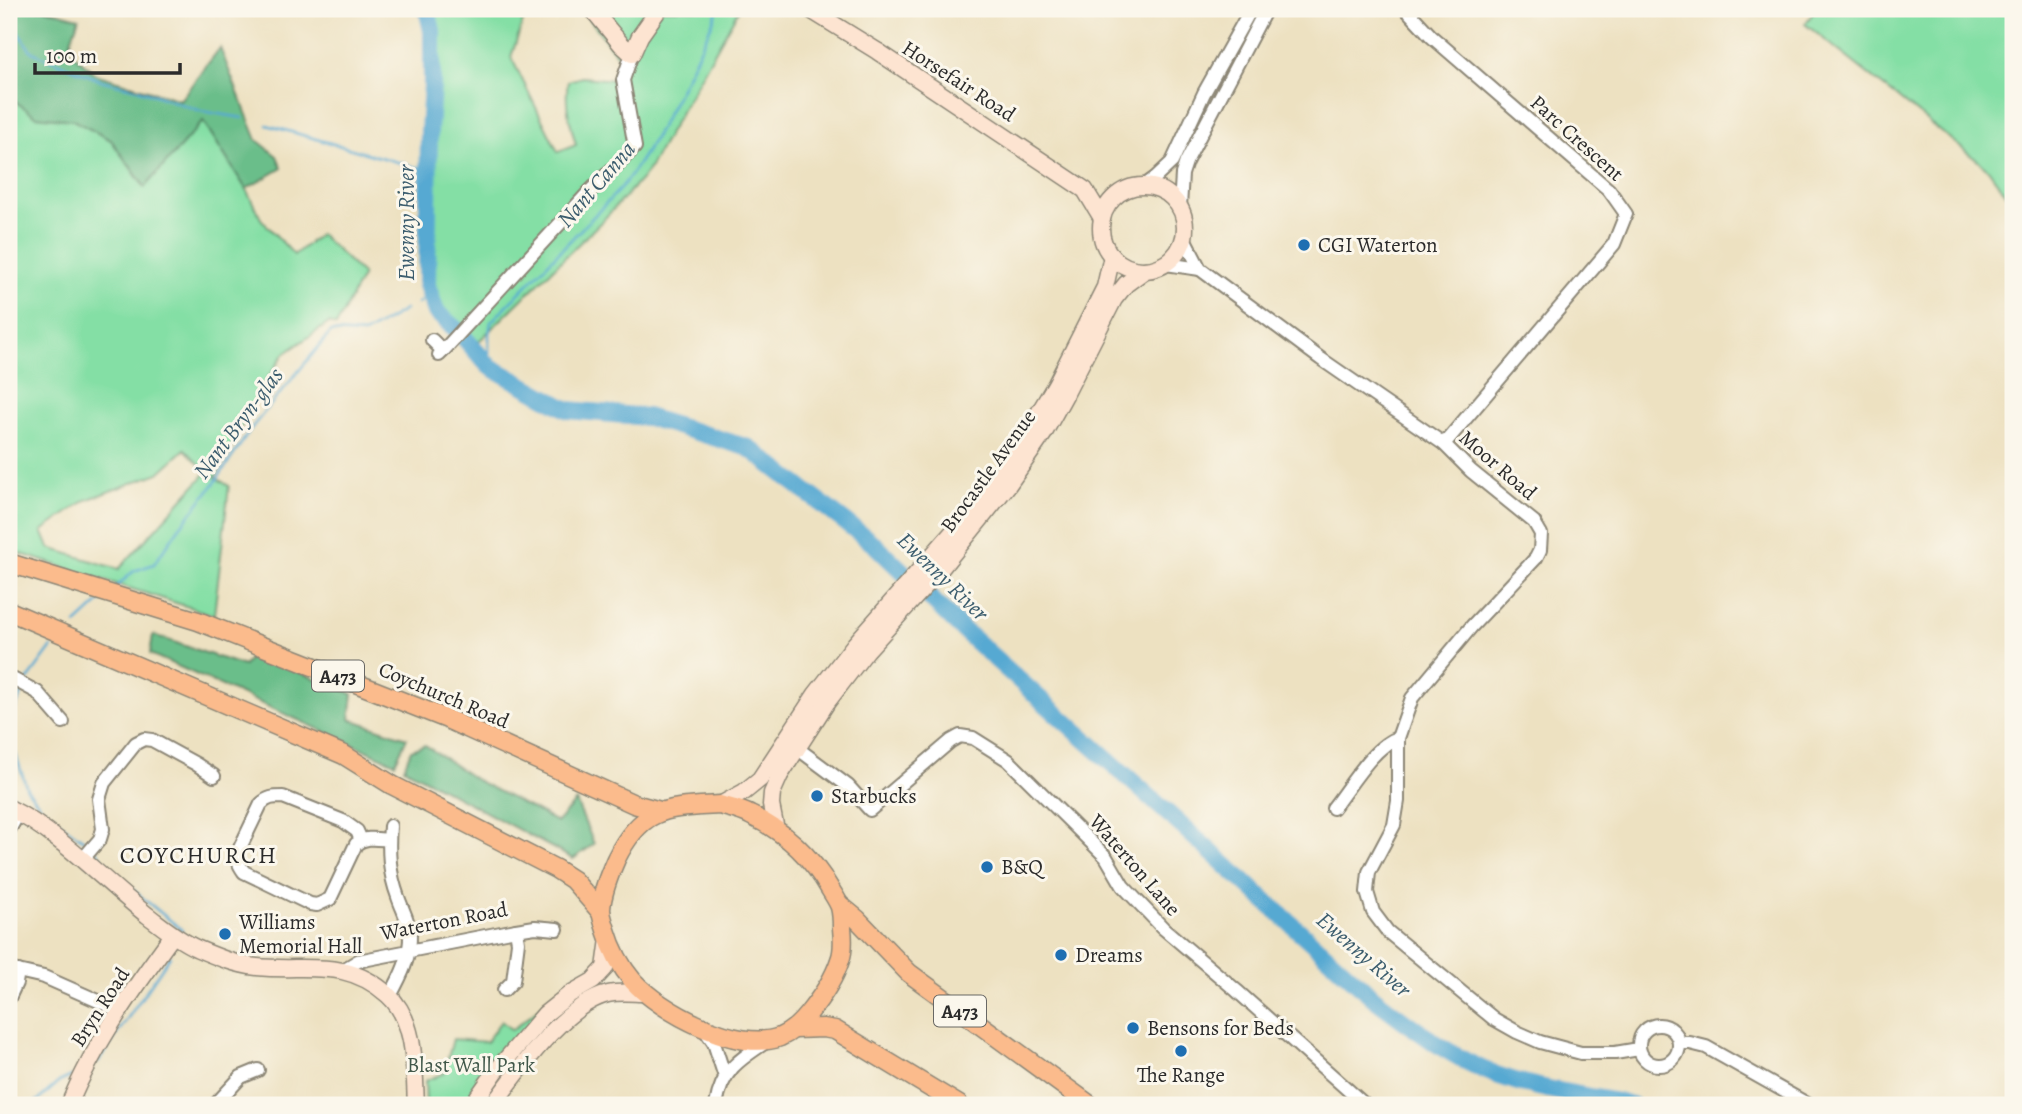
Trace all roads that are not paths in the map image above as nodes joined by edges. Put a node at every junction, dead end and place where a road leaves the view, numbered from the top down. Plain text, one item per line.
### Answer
1 (592, 9) edge
2 (659, 9) edge
3 (809, 9) edge
4 (1251, 9) edge
5 (1266, 9) edge
6 (1406, 9) edge
7 (632, 54) junction
8 (1144, 186) junction
9 (1085, 190) junction
10 (1117, 195) junction
11 (1180, 207) junction
12 (1102, 218) junction
13 (1184, 237) junction
14 (1112, 256) junction
15 (1166, 264) junction
16 (1200, 269) junction
17 (1145, 270) junction
18 (432, 340) dead end
19 (1444, 444) junction
20 (9, 563) edge
21 (932, 567) junction
22 (902, 601) junction
23 (9, 611) edge
24 (19, 682) edge
25 (63, 722) dead end
26 (1398, 738) junction
27 (797, 748) junction
28 (214, 776) dead end
29 (720, 805) junction
30 (1333, 808) dead end
31 (14, 810) edge
32 (660, 811) junction
33 (390, 826) dead end
34 (9, 830) edge
35 (776, 830) junction
36 (361, 840) junction
37 (389, 840) junction
38 (89, 851) junction
39 (840, 905) junction
40 (601, 912) junction
41 (557, 929) dead end
42 (516, 930) junction
43 (173, 936) junction
44 (609, 939) junction
45 (409, 951) junction
46 (14, 970) edge
47 (342, 970) junction
48 (504, 990) dead end
49 (646, 993) junction
50 (390, 996) junction
51 (9, 998) edge
52 (121, 1011) junction
53 (703, 1027) junction
54 (795, 1030) junction
55 (769, 1040) junction
56 (1679, 1043) junction
57 (1639, 1049) junction
58 (258, 1070) dead end
59 (724, 1077) junction
60 (69, 1105) edge
61 (215, 1105) edge
62 (416, 1105) edge
63 (472, 1105) edge
64 (493, 1105) edge
65 (716, 1105) edge
66 (959, 1105) edge
67 (1090, 1105) edge
68 (1364, 1105) edge
69 (1809, 1105) edge

1 - 7 street
2 - 7 street
3 - 9 street, Horsefair Road
4 - 8 street
5 - 11 street
6 - 19 street, Parc Crescent
7 - 18 street
8 - 10 street
8 - 11 street
9 - 10 street, Horsefair Road
9 - 12 street, Horsefair Road
10 - 12 street
11 - 13 street
12 - 14 street
13 - 15 street
13 - 16 street, Moor Road
14 - 17 street
14 - 21 street, Brocastle Avenue
15 - 16 street, Moor Road
15 - 17 street
16 - 19 street, Moor Road
17 - 21 street, Brocastle Avenue
19 - 26 street, Moor Road
20 - 32 main road, Coychurch Road / A473
21 - 22 street, Brocastle Avenue
22 - 27 street, Brocastle Avenue
22 - 29 street, Brocastle Avenue
23 - 40 main road
24 - 25 street
26 - 30 street
26 - 57 street, Moor Road
27 - 35 street, Brocastle Avenue
27 - 68 street, Waterton Lane
28 - 38 street
29 - 32 main road
29 - 35 main road
31 - 34 street
31 - 38 street
32 - 40 main road
33 - 37 street
35 - 39 main road
36 - 36 street
36 - 37 street
37 - 45 street
38 - 43 street
39 - 54 main road
39 - 67 main road, A473
40 - 44 main road
41 - 42 street, Waterton Road
42 - 45 street, Waterton Road
42 - 48 street
43 - 47 street
43 - 52 street, Bryn Road
44 - 49 main road
44 - 63 street
45 - 47 street, Waterton Road
45 - 50 street
46 - 51 street
46 - 52 street
47 - 50 street
49 - 53 main road
49 - 64 street
50 - 62 street
52 - 60 street, Bryn Road
53 - 55 main road
53 - 59 street
54 - 55 main road
54 - 66 main road
55 - 59 street
56 - 57 street
56 - 57 street
56 - 69 street
58 - 61 street
59 - 65 street

